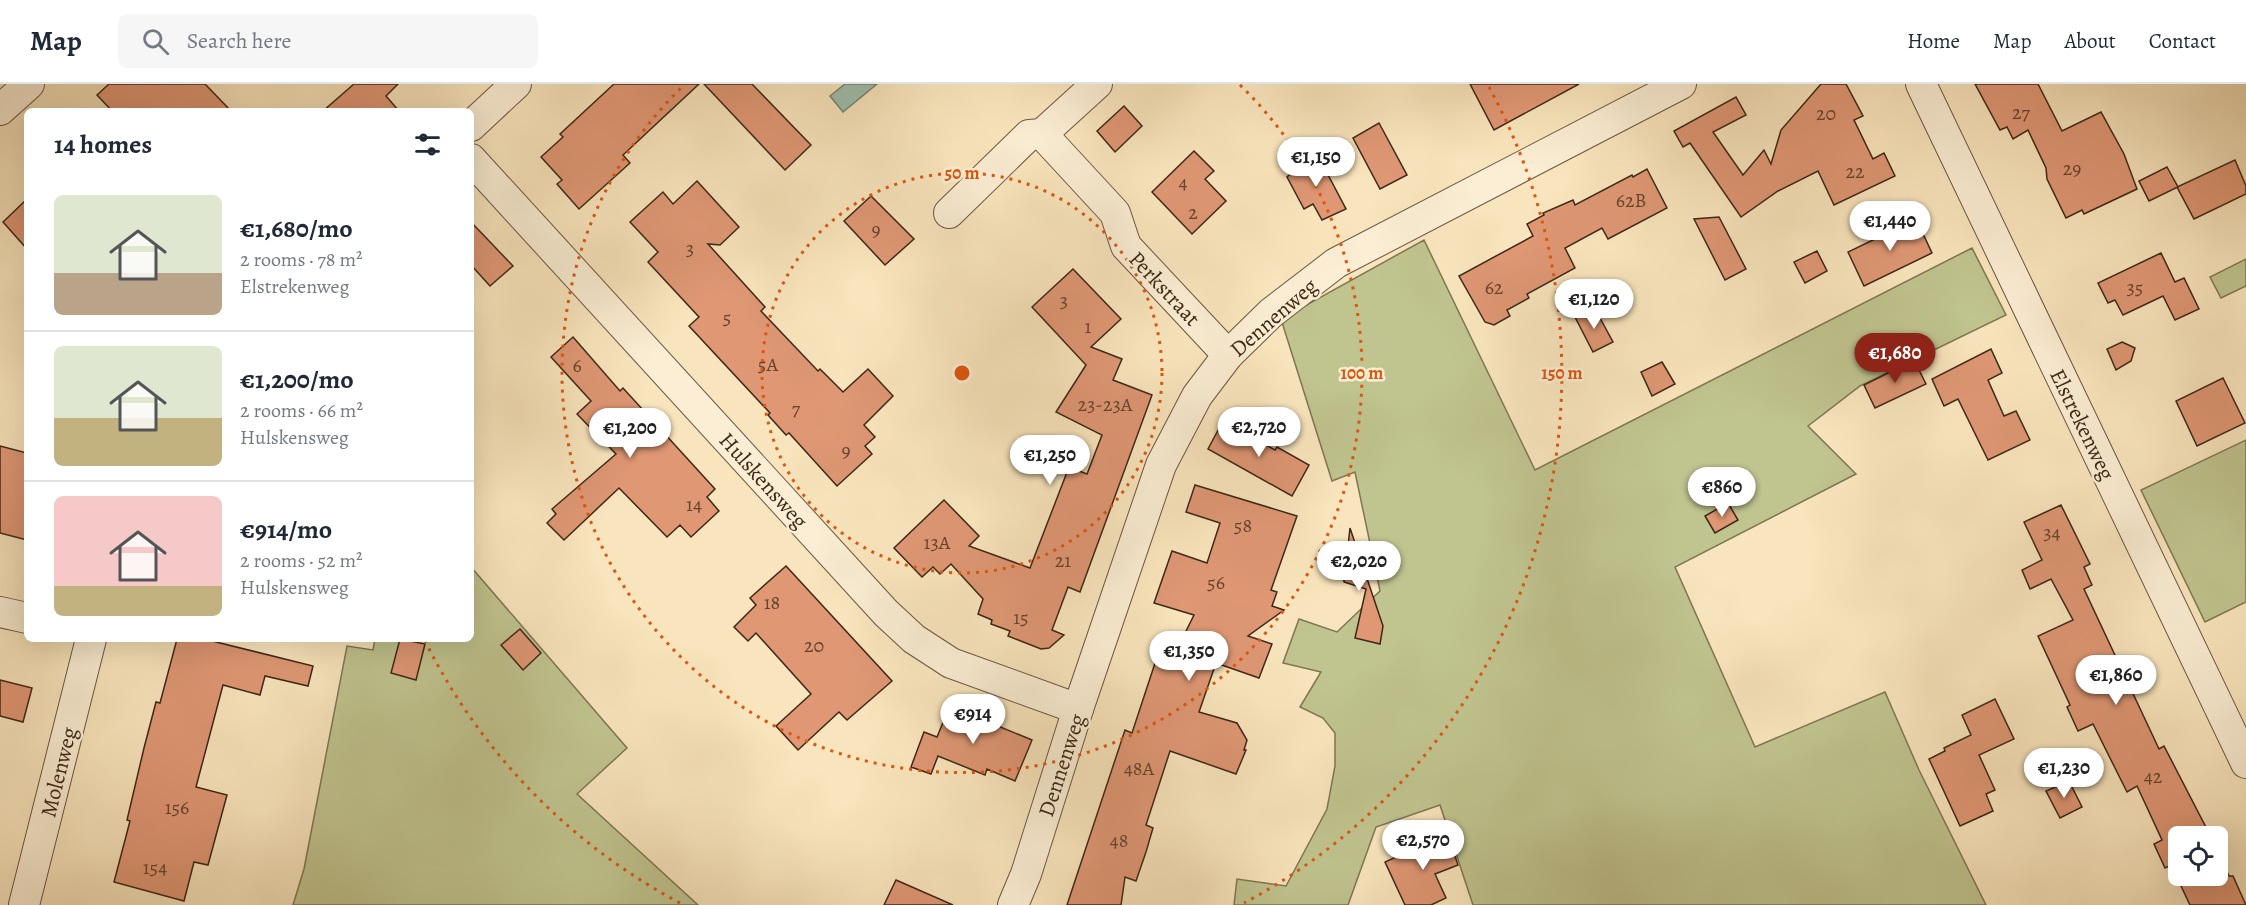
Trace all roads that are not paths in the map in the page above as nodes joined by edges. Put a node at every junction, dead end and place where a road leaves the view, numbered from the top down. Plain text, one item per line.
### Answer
1 (29, 84) edge
2 (516, 84) edge
3 (1097, 84) edge
4 (1681, 84) edge
5 (1921, 84) edge
6 (0, 110) edge
7 (474, 123) edge
8 (1042, 134) junction
9 (474, 162) edge
10 (949, 213) dead end
11 (1228, 355) junction
12 (0, 612) edge
13 (24, 617) edge
14 (90, 642) edge
15 (1078, 709) junction
16 (2246, 763) edge
17 (24, 905) edge
18 (1013, 905) edge

1 - 6 street
2 - 7 street
3 - 8 street
4 - 11 street, Dennenweg
5 - 16 street, Elstrekenweg
8 - 10 street
8 - 11 street, Perkstraat
9 - 15 street, Hulskensweg
11 - 15 street, Dennenweg
12 - 13 street
14 - 17 street, Molenweg
15 - 18 street, Dennenweg

